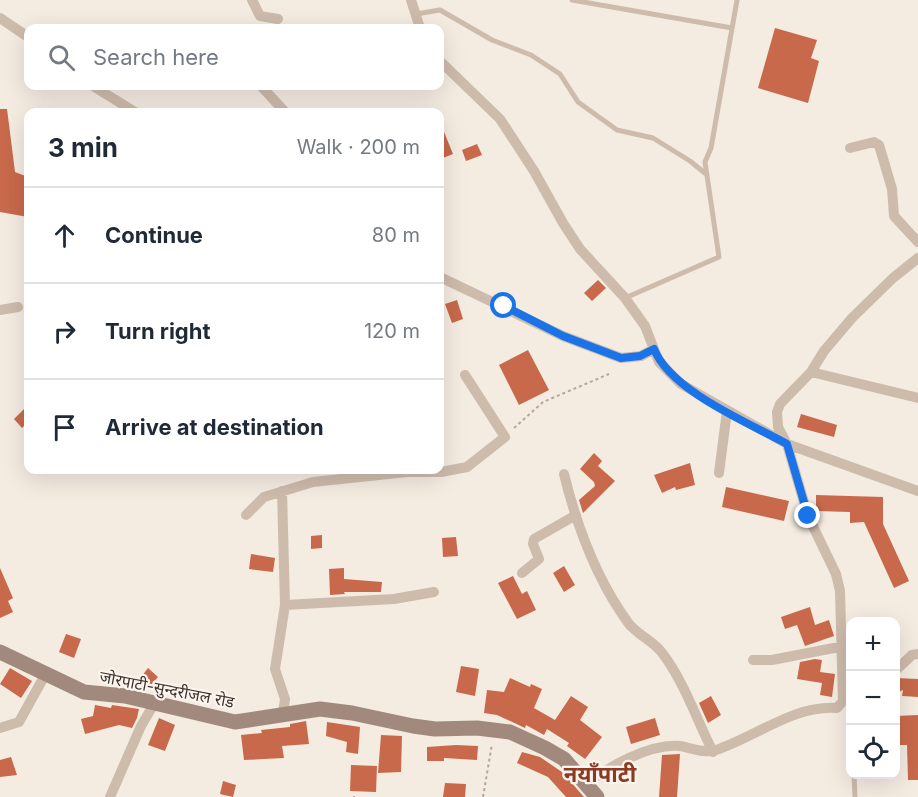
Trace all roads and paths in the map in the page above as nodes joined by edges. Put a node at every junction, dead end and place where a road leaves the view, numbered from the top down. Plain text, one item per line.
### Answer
1 (252, 0) edge
2 (411, 0) edge
3 (572, 0) edge
4 (737, 0) edge
5 (414, 14) junction
6 (0, 18) edge
7 (278, 19) dead end
8 (418, 24) edge
9 (732, 28) junction
10 (24, 34) edge
11 (444, 65) edge
12 (99, 90) edge
13 (265, 90) edge
14 (129, 108) edge
15 (281, 108) edge
16 (850, 148) dead end
17 (706, 174) junction
18 (918, 242) edge
19 (918, 258) edge
20 (444, 279) edge
21 (625, 298) junction
22 (18, 307) dead end
23 (0, 310) edge
24 (654, 349) junction
25 (811, 372) junction
26 (609, 374) dead end
27 (465, 375) dead end
28 (918, 398) edge
29 (728, 411) junction
30 (505, 437) junction
31 (787, 444) junction
32 (444, 471) edge
33 (719, 473) dead end
34 (339, 474) edge
35 (564, 474) dead end
36 (282, 491) junction
37 (918, 491) edge
38 (246, 515) dead end
39 (576, 515) junction
40 (522, 573) dead end
41 (434, 592) dead end
42 (285, 606) junction
43 (844, 646) junction
44 (0, 652) edge
45 (918, 654) edge
46 (753, 660) dead end
47 (900, 666) edge
48 (846, 671) edge
49 (45, 675) junction
50 (846, 694) edge
51 (154, 704) junction
52 (283, 713) junction
53 (0, 728) edge
54 (494, 729) junction
55 (713, 752) junction
56 (854, 779) edge
57 (586, 783) junction
58 (110, 797) edge
59 (483, 797) edge
60 (597, 797) edge
61 (855, 797) edge

1 - 7 street
2 - 5 street
3 - 9 lane
4 - 9 lane
5 - 8 street
5 - 17 lane
6 - 10 street
9 - 17 lane
11 - 21 street
12 - 14 street
13 - 15 street
16 - 18 street
17 - 21 lane
19 - 25 street
20 - 24 street
21 - 24 street
22 - 23 street
24 - 29 street
25 - 28 street
25 - 31 street
26 - 30 path
27 - 30 street
29 - 31 street
29 - 33 street
30 - 32 street
31 - 37 street
31 - 43 street
34 - 36 street
35 - 39 street
36 - 38 street
36 - 42 street
39 - 40 street
39 - 55 street
41 - 42 street
42 - 52 street
43 - 46 street
43 - 48 street
44 - 49 main road, जोरपाटी-सुन्दरीजल रोड
45 - 47 street
49 - 51 main road, जोरपाटी-सुन्दरीजल रोड
49 - 53 street
50 - 55 street
51 - 52 main road, जोरपाटी-सुन्दरीजल रोड
51 - 58 street
52 - 54 main road, जोरपाटी-सुन्दरीजल रोड
54 - 57 main road, जोरपाटी-सुन्दरीजल रोड
54 - 59 path
55 - 57 street
56 - 61 lane
57 - 60 main road, जोरपाटी-सुन्दरीजल रोड

